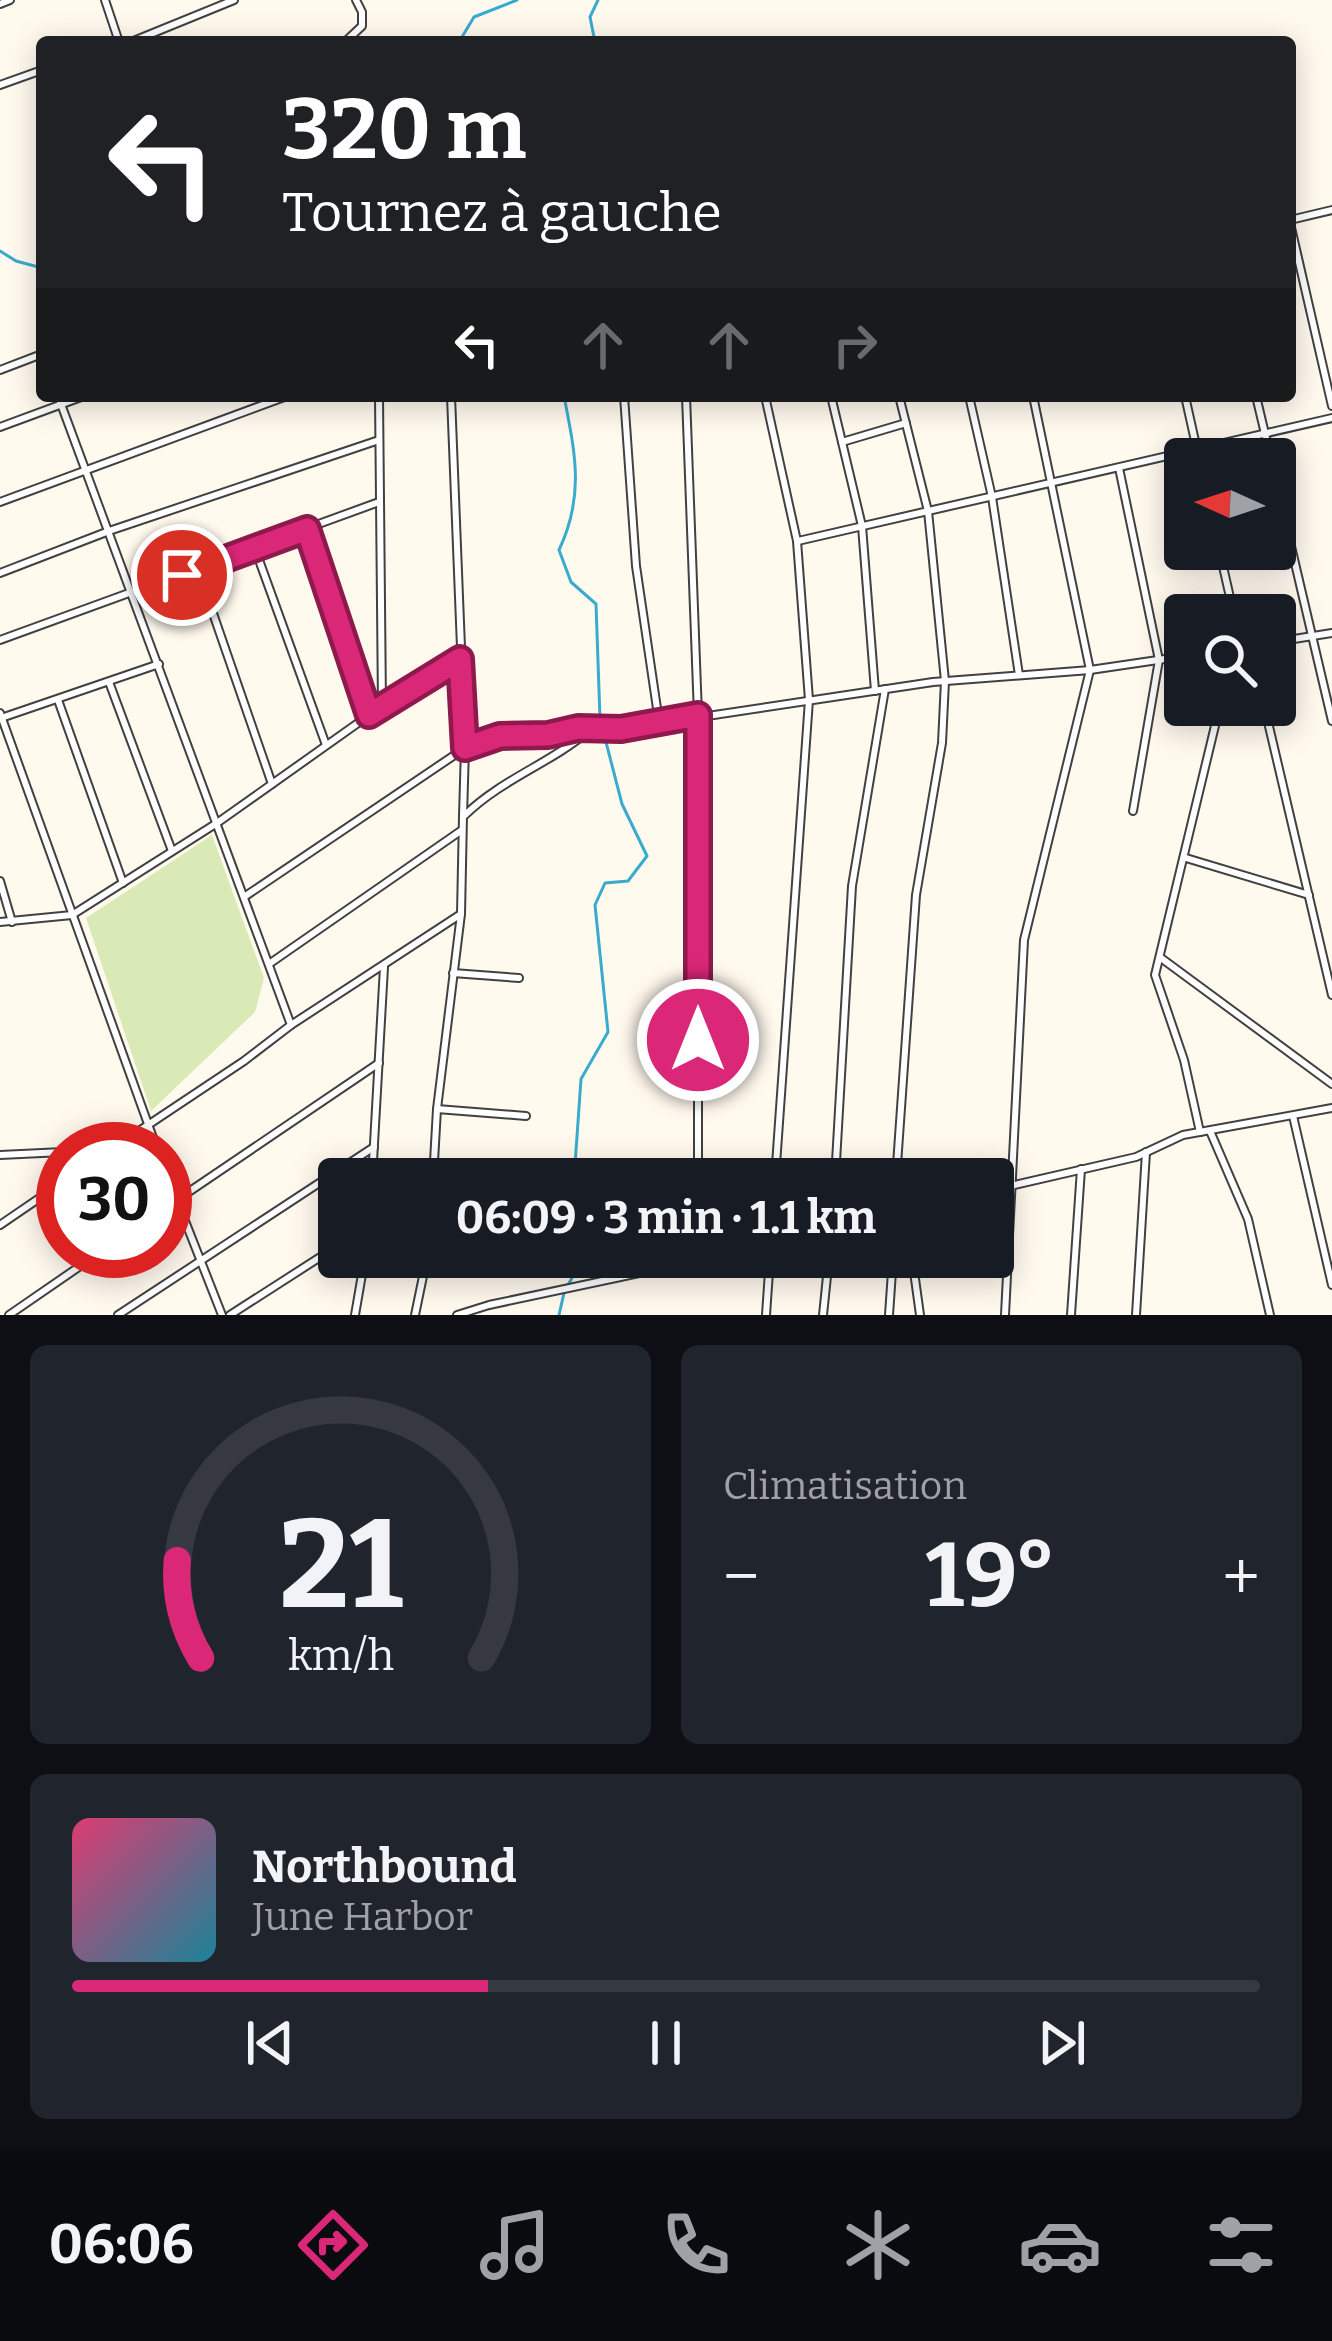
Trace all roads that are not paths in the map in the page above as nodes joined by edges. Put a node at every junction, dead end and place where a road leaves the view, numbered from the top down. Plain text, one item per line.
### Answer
1 (10, 0) edge
2 (105, 0) edge
3 (234, 0) edge
4 (356, 0) edge
5 (0, 4) edge
6 (117, 36) edge
7 (146, 36) edge
8 (351, 36) edge
9 (36, 72) edge
10 (0, 85) edge
11 (1332, 210) edge
12 (1296, 220) edge
13 (1296, 248) edge
14 (36, 356) edge
15 (0, 370) edge
16 (55, 402) edge
17 (60, 402) edge
18 (271, 402) edge
19 (379, 402) edge
20 (451, 402) edge
21 (624, 402) edge
22 (686, 402) edge
23 (766, 402) edge
24 (832, 402) edge
25 (901, 402) edge
26 (970, 402) edge
27 (1035, 402) edge
28 (1186, 402) edge
29 (1257, 402) edge
30 (1332, 406) edge
31 (1332, 418) edge
32 (906, 423) junction
33 (0, 427) edge
34 (1265, 434) junction
35 (1194, 438) edge
36 (1252, 438) edge
37 (1266, 438) edge
38 (379, 440) junction
39 (842, 442) junction
40 (1164, 461) edge
41 (1119, 468) junction
42 (87, 470) junction
43 (1054, 483) junction
44 (992, 496) junction
45 (0, 502) edge
46 (380, 502) junction
47 (928, 511) junction
48 (862, 526) junction
49 (307, 529) junction
50 (109, 531) junction
51 (797, 541) junction
52 (255, 549) junction
53 (198, 570) junction
54 (1296, 570) edge
55 (0, 573) edge
56 (133, 591) junction
57 (1332, 633) edge
58 (1311, 635) junction
59 (1296, 638) edge
60 (0, 640) edge
61 (460, 659) junction
62 (1164, 659) edge
63 (1159, 660) junction
64 (159, 664) junction
65 (1090, 670) junction
66 (1019, 675) junction
67 (945, 681) junction
68 (110, 682) junction
69 (885, 689) junction
70 (875, 691) junction
71 (58, 700) junction
72 (809, 700) junction
73 (382, 706) junction
74 (369, 715) junction
75 (698, 715) junction
76 (1, 716) edge
77 (659, 722) junction
78 (1332, 722) edge
79 (1215, 726) edge
80 (1269, 726) edge
81 (590, 730) junction
82 (326, 746) junction
83 (465, 748) junction
84 (272, 784) junction
85 (1133, 812) dead end
86 (463, 816) junction
87 (218, 824) junction
88 (462, 830) junction
89 (172, 851) junction
90 (1186, 858) junction
91 (0, 881) edge
92 (123, 883) junction
93 (1309, 895) junction
94 (244, 897) junction
95 (461, 914) junction
96 (72, 915) junction
97 (0, 922) edge
98 (12, 922) junction
99 (1160, 957) junction
100 (268, 964) junction
101 (384, 967) junction
102 (453, 973) junction
103 (519, 978) dead end
104 (1332, 995) edge
105 (291, 1025) junction
106 (379, 1064) junction
107 (1332, 1084) edge
108 (1332, 1108) edge
109 (437, 1109) junction
110 (526, 1116) dead end
111 (1293, 1116) junction
112 (146, 1122) edge
113 (151, 1122) edge
114 (1210, 1130) junction
115 (1200, 1132) junction
116 (374, 1148) junction
117 (1146, 1152) junction
118 (36, 1153) edge
119 (0, 1154) edge
120 (373, 1158) edge
121 (435, 1158) edge
122 (698, 1158) edge
123 (776, 1158) edge
124 (836, 1158) edge
125 (897, 1158) edge
126 (1012, 1158) edge
127 (1081, 1169) junction
128 (1014, 1184) edge
129 (192, 1189) edge
130 (36, 1200) edge
131 (0, 1225) edge
132 (192, 1235) edge
133 (318, 1258) edge
134 (202, 1259) junction
135 (63, 1278) edge
136 (362, 1278) edge
137 (423, 1278) edge
138 (622, 1278) edge
139 (769, 1278) edge
140 (827, 1278) edge
141 (891, 1278) edge
142 (915, 1278) edge
143 (1006, 1278) edge
144 (1332, 1285) edge
145 (9, 1315) edge
146 (118, 1315) edge
147 (226, 1315) edge
148 (356, 1315) edge
149 (415, 1315) edge
150 (457, 1315) edge
151 (766, 1315) edge
152 (823, 1315) edge
153 (889, 1315) edge
154 (920, 1315) edge
155 (1005, 1315) edge
156 (1071, 1315) edge
157 (1136, 1315) edge
158 (1270, 1315) edge

1 - 5 street
2 - 6 street
3 - 7 street
4 - 8 street
9 - 10 street
11 - 12 street
13 - 30 street
14 - 15 street
16 - 33 street
17 - 42 street
18 - 42 street
19 - 38 street
20 - 61 street
21 - 77 street
22 - 75 street
23 - 51 street
24 - 39 street
25 - 32 street
26 - 44 street
27 - 43 street
28 - 35 street
29 - 34 street
31 - 34 street
32 - 39 street
32 - 47 street
34 - 36 street
34 - 37 street
38 - 46 street
38 - 50 street
39 - 48 street
40 - 41 street
41 - 43 street
41 - 63 street
42 - 45 street
42 - 50 street
43 - 44 street
43 - 65 street
44 - 47 street
44 - 66 street
46 - 49 street
46 - 73 street
47 - 48 street
47 - 67 street
48 - 51 street
48 - 70 street
49 - 52 street
49 - 74 street
50 - 55 street
50 - 56 street
51 - 72 street
52 - 53 street
52 - 82 street
53 - 56 street
53 - 84 street
54 - 58 street
56 - 60 street
56 - 64 street
57 - 58 street
58 - 59 street
58 - 78 street
61 - 73 street
61 - 83 street
62 - 63 street
63 - 65 street
63 - 85 street
64 - 68 street
64 - 87 street
65 - 66 street
65 - 126 street
66 - 67 street
67 - 69 street
67 - 125 street
68 - 71 street
68 - 89 street
69 - 70 street
69 - 124 street
70 - 72 street
71 - 76 street
71 - 92 street
72 - 75 street
72 - 123 street
73 - 74 street
74 - 82 street
75 - 77 street
75 - 122 street
76 - 96 street
77 - 81 street
79 - 90 street
80 - 93 street
81 - 83 street
81 - 86 street
82 - 84 street
83 - 86 street
83 - 94 street
84 - 87 street
86 - 88 street
87 - 89 street
87 - 94 street
88 - 95 street
88 - 100 street
89 - 92 street
90 - 93 street
90 - 99 street
91 - 98 street
92 - 96 street
93 - 104 street
94 - 100 street
95 - 101 street
95 - 102 street
96 - 98 street
96 - 112 street
97 - 98 street
99 - 107 street
99 - 115 street
100 - 105 street
101 - 105 street
101 - 106 street
102 - 103 street
102 - 109 street
105 - 113 street
106 - 116 street
106 - 129 street
108 - 111 street
109 - 110 street
109 - 121 street
111 - 114 street
111 - 144 street
114 - 115 street
114 - 158 street
115 - 117 street
116 - 120 street
116 - 134 street
117 - 127 street
117 - 157 street
118 - 119 street
127 - 128 street
127 - 156 street
130 - 131 street
132 - 134 street
133 - 147 street
134 - 146 street
134 - 147 street
135 - 145 street
136 - 148 street
137 - 149 street
138 - 150 street
139 - 151 street
140 - 152 street
141 - 153 street
142 - 154 street
143 - 155 street

